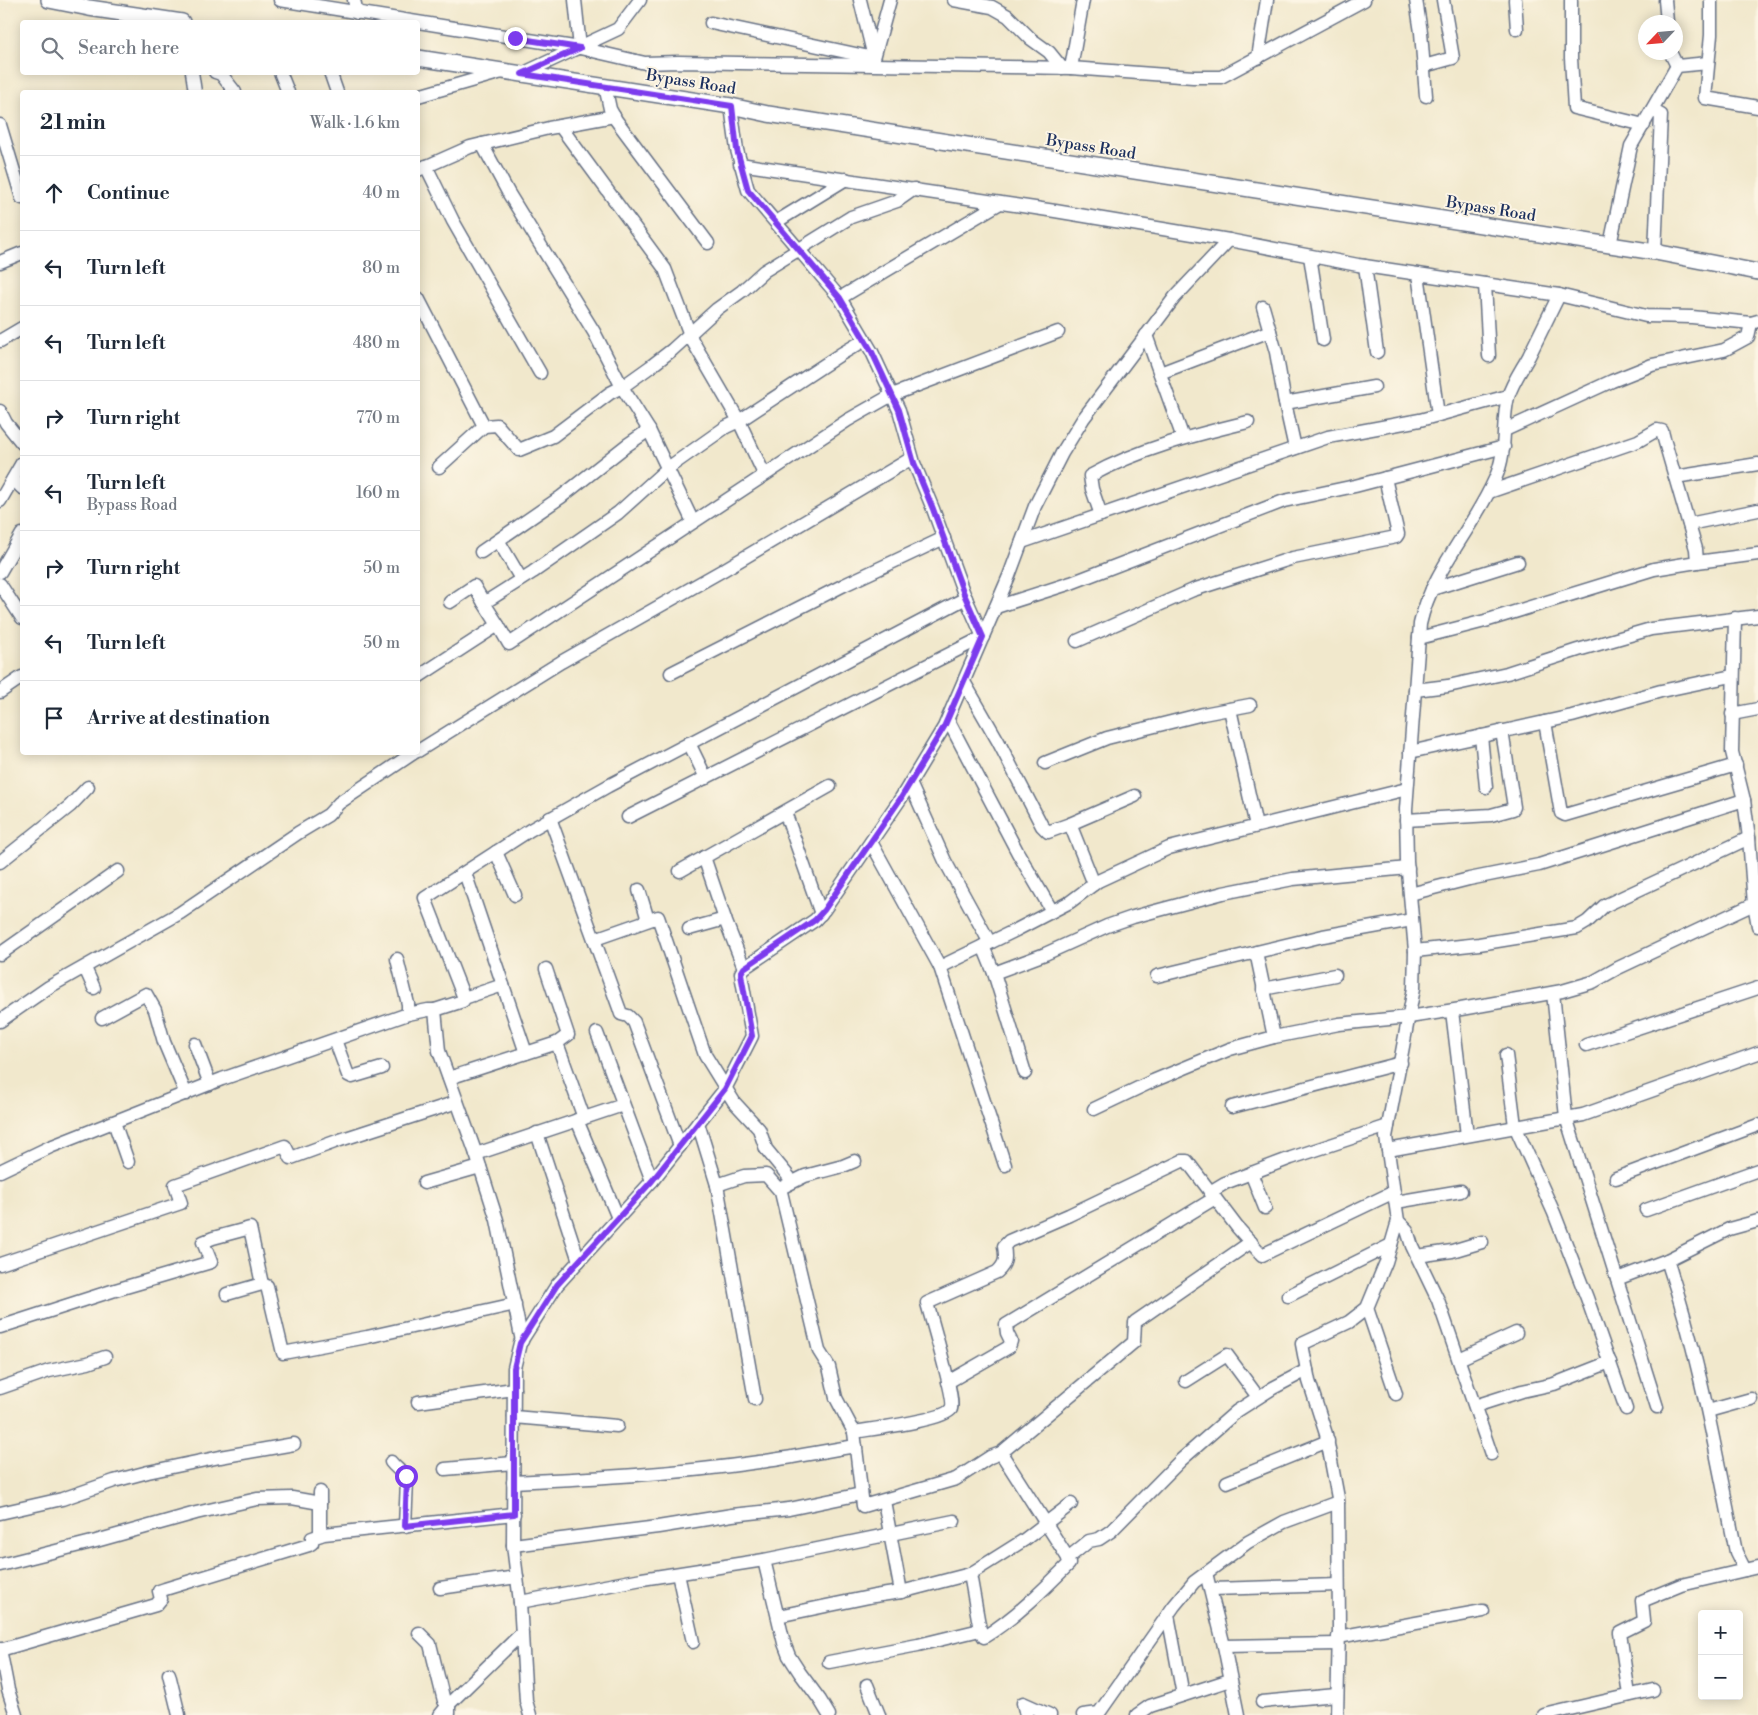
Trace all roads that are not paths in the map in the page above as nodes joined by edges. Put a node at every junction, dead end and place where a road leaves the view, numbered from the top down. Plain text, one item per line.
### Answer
1 (50, 0) edge
2 (280, 0) edge
3 (354, 0) edge
4 (574, 0) edge
5 (640, 0) edge
6 (860, 0) edge
7 (890, 0) edge
8 (954, 0) edge
9 (1083, 0) edge
10 (1266, 0) edge
11 (1364, 0) edge
12 (1416, 0) edge
13 (1443, 0) edge
14 (1515, 0) edge
15 (1571, 0) edge
16 (1665, 0) edge
17 (1712, 0) edge
18 (357, 13) junction
19 (1666, 15) edge
20 (169, 20) edge
21 (402, 20) edge
22 (420, 23) edge
23 (711, 23) dead end
24 (1518, 29) dead end
25 (580, 48) junction
26 (420, 58) edge
27 (1258, 58) junction
28 (1673, 60) edge
29 (874, 62) junction
30 (1708, 63) junction
31 (1424, 66) junction
32 (1676, 66) junction
33 (1066, 68) junction
34 (505, 72) junction
35 (522, 74) junction
36 (193, 75) edge
37 (222, 75) edge
38 (281, 75) edge
39 (331, 75) edge
40 (606, 86) junction
41 (195, 90) edge
42 (233, 90) edge
43 (287, 90) edge
44 (336, 90) edge
45 (420, 95) edge
46 (1426, 96) dead end
47 (732, 106) junction
48 (1758, 107) edge
49 (1652, 110) junction
50 (614, 116) junction
51 (1644, 124) junction
52 (0, 125) edge
53 (560, 126) junction
54 (482, 144) junction
55 (740, 164) junction
56 (422, 168) edge
57 (846, 179) junction
58 (20, 181) edge
59 (914, 189) junction
60 (1000, 202) junction
61 (776, 222) junction
62 (1229, 240) junction
63 (708, 243) dead end
64 (1610, 245) junction
65 (801, 250) junction
66 (1655, 252) junction
67 (20, 254) edge
68 (1310, 256) junction
69 (0, 262) edge
70 (1365, 266) junction
71 (1758, 272) edge
72 (1418, 274) junction
73 (1485, 284) junction
74 (1559, 295) junction
75 (840, 298) junction
76 (420, 302) edge
77 (1263, 307) dead end
78 (1755, 322) edge
79 (20, 329) edge
80 (1270, 331) junction
81 (1058, 332) dead end
82 (690, 334) junction
83 (1146, 335) junction
84 (865, 340) junction
85 (1323, 340) dead end
86 (0, 341) edge
87 (1377, 352) dead end
88 (1489, 356) dead end
89 (540, 373) dead end
90 (1160, 373) junction
91 (622, 387) junction
92 (1374, 388) dead end
93 (892, 395) junction
94 (1508, 396) junction
95 (1285, 403) junction
96 (0, 411) edge
97 (1438, 415) junction
98 (739, 421) junction
99 (1248, 422) dead end
100 (484, 426) junction
101 (649, 430) junction
102 (1504, 430) junction
103 (1183, 438) junction
104 (20, 440) edge
105 (1504, 447) junction
106 (1295, 448) junction
107 (912, 458) junction
108 (1758, 464) edge
109 (439, 467) dead end
110 (668, 468) junction
111 (764, 474) junction
112 (1675, 477) junction
113 (1385, 478) junction
114 (18, 484) edge
115 (1489, 492) junction
116 (0, 501) edge
117 (1758, 510) edge
118 (1102, 515) junction
119 (693, 522) junction
120 (1689, 524) junction
121 (20, 537) edge
122 (944, 538) junction
123 (1022, 542) junction
124 (501, 545) dead end
125 (481, 552) dead end
126 (1758, 554) edge
127 (1518, 562) dead end
128 (1696, 562) junction
129 (0, 572) edge
130 (521, 579) junction
131 (0, 584) edge
132 (1432, 589) junction
133 (966, 598) junction
134 (450, 602) dead end
135 (484, 603) junction
136 (996, 607) junction
137 (20, 615) edge
138 (1758, 616) edge
139 (1735, 618) junction
140 (498, 625) junction
141 (983, 637) junction
142 (1419, 638) junction
143 (1077, 641) dead end
144 (671, 673) dead end
145 (420, 676) edge
146 (1732, 676) junction
147 (20, 679) edge
148 (964, 682) junction
149 (1414, 690) junction
150 (0, 692) edge
151 (1250, 705) dead end
152 (1230, 709) junction
153 (1758, 709) edge
154 (1732, 714) junction
155 (948, 720) junction
156 (1545, 722) junction
157 (1502, 732) junction
158 (1481, 736) junction
159 (689, 743) junction
160 (420, 750) edge
161 (1410, 752) junction
162 (411, 755) edge
163 (1045, 763) dead end
164 (1736, 765) junction
165 (706, 778) junction
166 (910, 783) junction
167 (830, 786) dead end
168 (88, 787) dead end
169 (1486, 788) dead end
170 (1407, 789) junction
171 (1135, 796) dead end
172 (1744, 800) junction
173 (785, 812) junction
174 (628, 817) dead end
175 (550, 818) junction
176 (1406, 820) junction
177 (1070, 824) junction
178 (1256, 826) junction
179 (1749, 838) junction
180 (871, 842) junction
181 (496, 852) junction
182 (704, 857) junction
183 (0, 862) edge
184 (1408, 868) junction
185 (680, 870) dead end
186 (118, 871) dead end
187 (465, 872) junction
188 (1094, 884) junction
189 (639, 890) dead end
190 (515, 894) dead end
191 (1410, 894) junction
192 (1754, 904) junction
193 (1052, 911) junction
194 (821, 914) junction
195 (725, 919) junction
196 (648, 920) junction
197 (1412, 920) junction
198 (1758, 926) edge
199 (689, 929) dead end
200 (595, 939) junction
201 (986, 944) junction
202 (1415, 950) junction
203 (1256, 952) junction
204 (0, 954) edge
205 (397, 959) dead end
206 (940, 967) junction
207 (85, 968) junction
208 (744, 968) junction
209 (546, 969) dead end
210 (994, 973) junction
211 (1335, 974) dead end
212 (1157, 976) dead end
213 (503, 985) junction
214 (94, 988) dead end
215 (1758, 988) edge
216 (1263, 989) junction
217 (1553, 993) junction
218 (464, 998) junction
219 (435, 1010) junction
220 (1452, 1010) junction
221 (408, 1014) junction
222 (1409, 1017) junction
223 (102, 1018) dead end
224 (0, 1021) edge
225 (596, 1033) dead end
226 (1274, 1037) junction
227 (335, 1040) junction
228 (557, 1043) junction
229 (195, 1044) dead end
230 (1586, 1045) dead end
231 (526, 1053) junction
232 (1758, 1053) edge
233 (1506, 1055) dead end
234 (1401, 1063) junction
235 (382, 1068) dead end
236 (1024, 1072) dead end
237 (449, 1078) junction
238 (210, 1084) junction
239 (725, 1089) junction
240 (186, 1094) junction
241 (457, 1102) junction
242 (623, 1105) junction
243 (1232, 1107) dead end
244 (1094, 1109) dead end
245 (1566, 1117) junction
246 (580, 1119) junction
247 (114, 1122) junction
248 (698, 1123) junction
249 (1758, 1125) edge
250 (1388, 1126) junction
251 (1515, 1126) junction
252 (537, 1133) junction
253 (1467, 1135) junction
254 (680, 1146) junction
255 (1388, 1150) junction
256 (476, 1154) junction
257 (854, 1161) dead end
258 (128, 1162) dead end
259 (1006, 1165) dead end
260 (480, 1167) junction
261 (1758, 1170) edge
262 (0, 1171) edge
263 (1251, 1173) junction
264 (789, 1177) dead end
265 (1616, 1178) dead end
266 (652, 1181) junction
267 (424, 1183) dead end
268 (717, 1185) junction
269 (779, 1189) junction
270 (1461, 1191) dead end
271 (1212, 1195) junction
272 (1395, 1197) junction
273 (1265, 1208) dead end
274 (1646, 1210) dead end
275 (618, 1218) junction
276 (1398, 1221) junction
277 (1758, 1221) edge
278 (1251, 1242) junction
279 (1482, 1242) dead end
280 (1391, 1245) junction
281 (1417, 1256) junction
282 (1667, 1260) junction
283 (579, 1261) junction
284 (0, 1264) edge
285 (1617, 1279) junction
286 (262, 1284) junction
287 (227, 1294) dead end
288 (1288, 1296) dead end
289 (514, 1304) junction
290 (1367, 1308) junction
291 (0, 1327) edge
292 (1516, 1333) dead end
293 (522, 1341) junction
294 (105, 1358) dead end
295 (1459, 1359) junction
296 (1610, 1362) junction
297 (1307, 1370) junction
298 (1186, 1381) dead end
299 (948, 1382) junction
300 (0, 1388) edge
301 (514, 1389) junction
302 (1396, 1394) dead end
303 (1258, 1397) junction
304 (755, 1398) dead end
305 (1751, 1399) dead end
306 (418, 1402) dead end
307 (1476, 1406) junction
308 (1657, 1408) dead end
309 (1626, 1409) dead end
310 (1708, 1411) junction
311 (514, 1416) junction
312 (616, 1426) dead end
313 (854, 1432) junction
314 (1328, 1441) junction
315 (294, 1444) dead end
316 (856, 1446) junction
317 (1001, 1453) junction
318 (1491, 1454) dead end
319 (391, 1462) dead end
320 (513, 1464) junction
321 (445, 1469) dead end
322 (513, 1482) junction
323 (1227, 1482) dead end
324 (861, 1494) junction
325 (884, 1501) junction
326 (1338, 1502) junction
327 (1071, 1504) dead end
328 (0, 1512) edge
329 (514, 1514) junction
330 (954, 1521) dead end
331 (1047, 1522) junction
332 (405, 1526) junction
333 (890, 1534) junction
334 (320, 1535) junction
335 (513, 1545) junction
336 (1068, 1558) junction
337 (764, 1560) junction
338 (0, 1565) edge
339 (1752, 1568) edge
340 (1206, 1573) junction
341 (678, 1574) junction
342 (970, 1574) junction
343 (517, 1578) junction
344 (1338, 1585) junction
345 (440, 1588) dead end
346 (1212, 1589) junction
347 (901, 1592) junction
348 (520, 1602) junction
349 (1483, 1611) dead end
350 (1168, 1615) junction
351 (778, 1616) junction
352 (980, 1630) junction
353 (419, 1633) dead end
354 (522, 1633) junction
355 (1338, 1640) junction
356 (693, 1642) dead end
357 (1224, 1646) junction
358 (0, 1649) edge
359 (829, 1662) dead end
360 (169, 1674) dead end
361 (1230, 1680) junction
362 (867, 1685) dead end
363 (1653, 1690) dead end
364 (4, 1692) edge
365 (1183, 1695) junction
366 (1336, 1695) junction
367 (1629, 1695) junction
368 (1262, 1702) dead end
369 (446, 1712) edge
370 (16, 1715) edge
371 (179, 1715) edge
372 (530, 1715) edge
373 (829, 1715) edge
374 (879, 1715) edge
375 (1026, 1715) edge
376 (1050, 1715) edge
377 (1083, 1715) edge
378 (1138, 1715) edge
379 (1238, 1715) edge
380 (1336, 1715) edge
381 (1544, 1715) edge

1 - 20 main road
2 - 18 street
3 - 18 street
4 - 25 street
5 - 25 street
6 - 29 street
7 - 29 street
8 - 33 street
9 - 33 street
10 - 27 street
11 - 27 street
12 - 31 street
13 - 31 street
14 - 24 street
15 - 51 street
16 - 19 street
17 - 30 street
18 - 21 street
22 - 25 street
23 - 29 street
25 - 29 street
25 - 35 street
26 - 34 main road, Bypass Road
27 - 33 street
28 - 32 street
29 - 33 street
30 - 32 street
30 - 48 street
31 - 46 street
32 - 49 street
34 - 35 main road, Bypass Road
34 - 45 street
35 - 40 main road, Bypass Road
36 - 41 street
37 - 42 street
38 - 43 street
39 - 44 street
40 - 47 main road, Bypass Road
40 - 50 street
47 - 55 street
47 - 64 main road, Bypass Road
49 - 51 street
49 - 66 street
50 - 53 street
50 - 63 street
51 - 64 street
52 - 58 street
53 - 54 street
53 - 82 street
54 - 56 street
54 - 91 street
55 - 57 street
55 - 61 street
56 - 89 street
57 - 59 street
57 - 61 street
59 - 60 street
59 - 65 street
60 - 62 street
60 - 75 street
61 - 65 street
62 - 68 street
62 - 83 street
64 - 66 main road, Bypass Road
65 - 75 street
65 - 82 street
66 - 71 main road, Bypass Road
67 - 69 street
68 - 70 street
68 - 85 street
70 - 72 street
70 - 87 street
72 - 73 street
72 - 97 street
73 - 74 street
73 - 88 street
74 - 78 street
74 - 94 street
75 - 84 street
76 - 100 street
77 - 80 street
78 - 102 street
79 - 86 street
80 - 90 street
80 - 95 street
81 - 93 street
82 - 91 street
82 - 98 street
83 - 90 street
83 - 123 street
84 - 93 street
84 - 98 street
90 - 103 street
91 - 100 street
91 - 101 street
92 - 95 street
93 - 107 street
93 - 111 street
94 - 97 street
94 - 102 street
95 - 106 street
96 - 104 street
97 - 106 street
98 - 110 street
98 - 111 street
99 - 103 street
100 - 109 street
101 - 110 street
101 - 125 street
102 - 105 street
103 - 118 street
105 - 113 street
105 - 115 street
106 - 118 street
107 - 122 street
107 - 160 street
108 - 112 street
110 - 119 street
110 - 130 street
111 - 119 street
112 - 115 street
112 - 120 street
113 - 136 street
113 - 143 street
114 - 116 street
115 - 132 street
117 - 120 street
118 - 123 street
119 - 140 street
120 - 128 street
121 - 129 street
122 - 133 street
122 - 144 street
123 - 136 street
124 - 130 street
126 - 128 street
127 - 132 street
128 - 142 street
130 - 135 street
131 - 137 street
132 - 142 street
133 - 141 street
133 - 159 street
134 - 135 street
135 - 140 street
136 - 141 street
138 - 139 street
139 - 146 street
139 - 149 street
140 - 145 street
141 - 148 street
141 - 165 street
142 - 149 street
146 - 154 street
146 - 156 street
147 - 150 street
148 - 155 street
148 - 177 street
149 - 161 street
151 - 152 street
152 - 163 street
152 - 178 street
153 - 154 street
154 - 164 street
155 - 166 street
155 - 193 street
156 - 157 street
156 - 164 street
157 - 158 street
157 - 176 street
158 - 161 street
158 - 169 street
159 - 165 street
159 - 175 street
161 - 170 street
162 - 207 street
164 - 172 street
165 - 174 street
166 - 180 street
166 - 201 street
167 - 173 street
168 - 183 street
170 - 176 street
170 - 178 street
171 - 177 street
172 - 179 street
172 - 191 street
173 - 182 street
173 - 194 street
175 - 181 street
175 - 200 street
176 - 184 street
177 - 188 street
178 - 188 street
179 - 192 street
179 - 202 street
180 - 194 street
180 - 206 street
181 - 187 street
181 - 190 street
182 - 185 street
182 - 195 street
184 - 191 street
184 - 210 street
186 - 204 street
187 - 213 street
187 - 218 street
188 - 193 street
189 - 196 street
191 - 197 street
192 - 198 street
192 - 217 street
193 - 201 street
194 - 208 street
195 - 199 street
195 - 208 street
196 - 200 street
196 - 239 street
197 - 202 street
197 - 203 street
200 - 254 street
201 - 206 street
201 - 210 street
202 - 222 street
203 - 212 street
203 - 216 street
205 - 221 street
206 - 259 street
207 - 214 street
207 - 224 street
208 - 239 street
209 - 228 street
210 - 236 street
211 - 216 street
213 - 218 street
213 - 231 street
215 - 230 street
216 - 226 street
217 - 220 street
217 - 245 street
218 - 219 street
219 - 221 street
219 - 237 street
220 - 222 street
220 - 253 street
221 - 227 street
222 - 226 street
222 - 234 street
223 - 240 street
225 - 242 street
226 - 244 street
227 - 235 street
227 - 238 street
228 - 231 street
228 - 246 street
229 - 238 street
231 - 237 street
232 - 245 street
233 - 251 street
234 - 243 street
234 - 250 street
237 - 241 street
238 - 240 street
239 - 248 street
239 - 264 street
240 - 247 street
241 - 256 street
241 - 284 street
242 - 246 street
242 - 266 street
245 - 251 street
245 - 285 street
246 - 252 street
246 - 275 street
247 - 258 street
247 - 262 street
248 - 254 street
248 - 268 street
249 - 265 street
250 - 255 street
250 - 263 street
251 - 253 street
251 - 296 street
252 - 256 street
252 - 283 street
253 - 255 street
254 - 266 street
255 - 272 street
256 - 260 street
257 - 269 street
260 - 267 street
260 - 289 street
261 - 274 street
263 - 271 street
263 - 273 street
266 - 275 street
268 - 269 street
268 - 304 street
269 - 313 street
270 - 272 street
271 - 278 street
271 - 299 street
271 - 299 street
272 - 276 street
272 - 278 street
275 - 283 street
276 - 280 street
276 - 281 street
277 - 282 street
278 - 317 street
279 - 281 street
280 - 288 street
280 - 290 street
281 - 295 street
282 - 285 street
282 - 310 street
283 - 293 street
285 - 308 street
286 - 287 street
286 - 289 street
286 - 291 street
289 - 293 street
290 - 297 street
290 - 302 street
292 - 295 street
293 - 301 street
294 - 300 street
295 - 307 street
296 - 307 street
296 - 309 street
297 - 303 street
297 - 314 street
298 - 303 street
299 - 313 street
301 - 306 street
301 - 311 street
303 - 336 street
305 - 310 street
307 - 318 street
310 - 339 street
311 - 312 street
311 - 320 street
313 - 316 street
314 - 323 street
314 - 326 street
315 - 328 street
316 - 322 street
316 - 324 street
317 - 325 street
317 - 331 street
319 - 332 street
320 - 321 street
320 - 322 street
322 - 329 street
324 - 325 street
324 - 335 street
325 - 333 street
326 - 340 street
326 - 344 street
327 - 331 street
329 - 332 street
329 - 335 street
330 - 333 street
331 - 336 street
331 - 342 street
332 - 334 street
333 - 337 street
333 - 347 street
334 - 338 street
334 - 358 street
335 - 343 street
336 - 352 street
337 - 341 street
337 - 351 street
339 - 367 street
340 - 346 street
340 - 350 street
341 - 348 street
341 - 356 street
342 - 347 street
342 - 352 street
343 - 345 street
343 - 348 street
344 - 346 street
344 - 355 street
346 - 357 street
347 - 351 street
348 - 354 street
349 - 355 street
350 - 365 street
350 - 377 street
351 - 373 street
352 - 359 street
353 - 369 street
354 - 369 street
354 - 372 street
355 - 357 street
355 - 366 street
357 - 361 street
358 - 364 street
360 - 371 street
361 - 365 street
361 - 379 street
362 - 374 street
363 - 367 street
364 - 370 street
365 - 378 street
366 - 368 street
366 - 380 street
367 - 381 street
375 - 376 street

